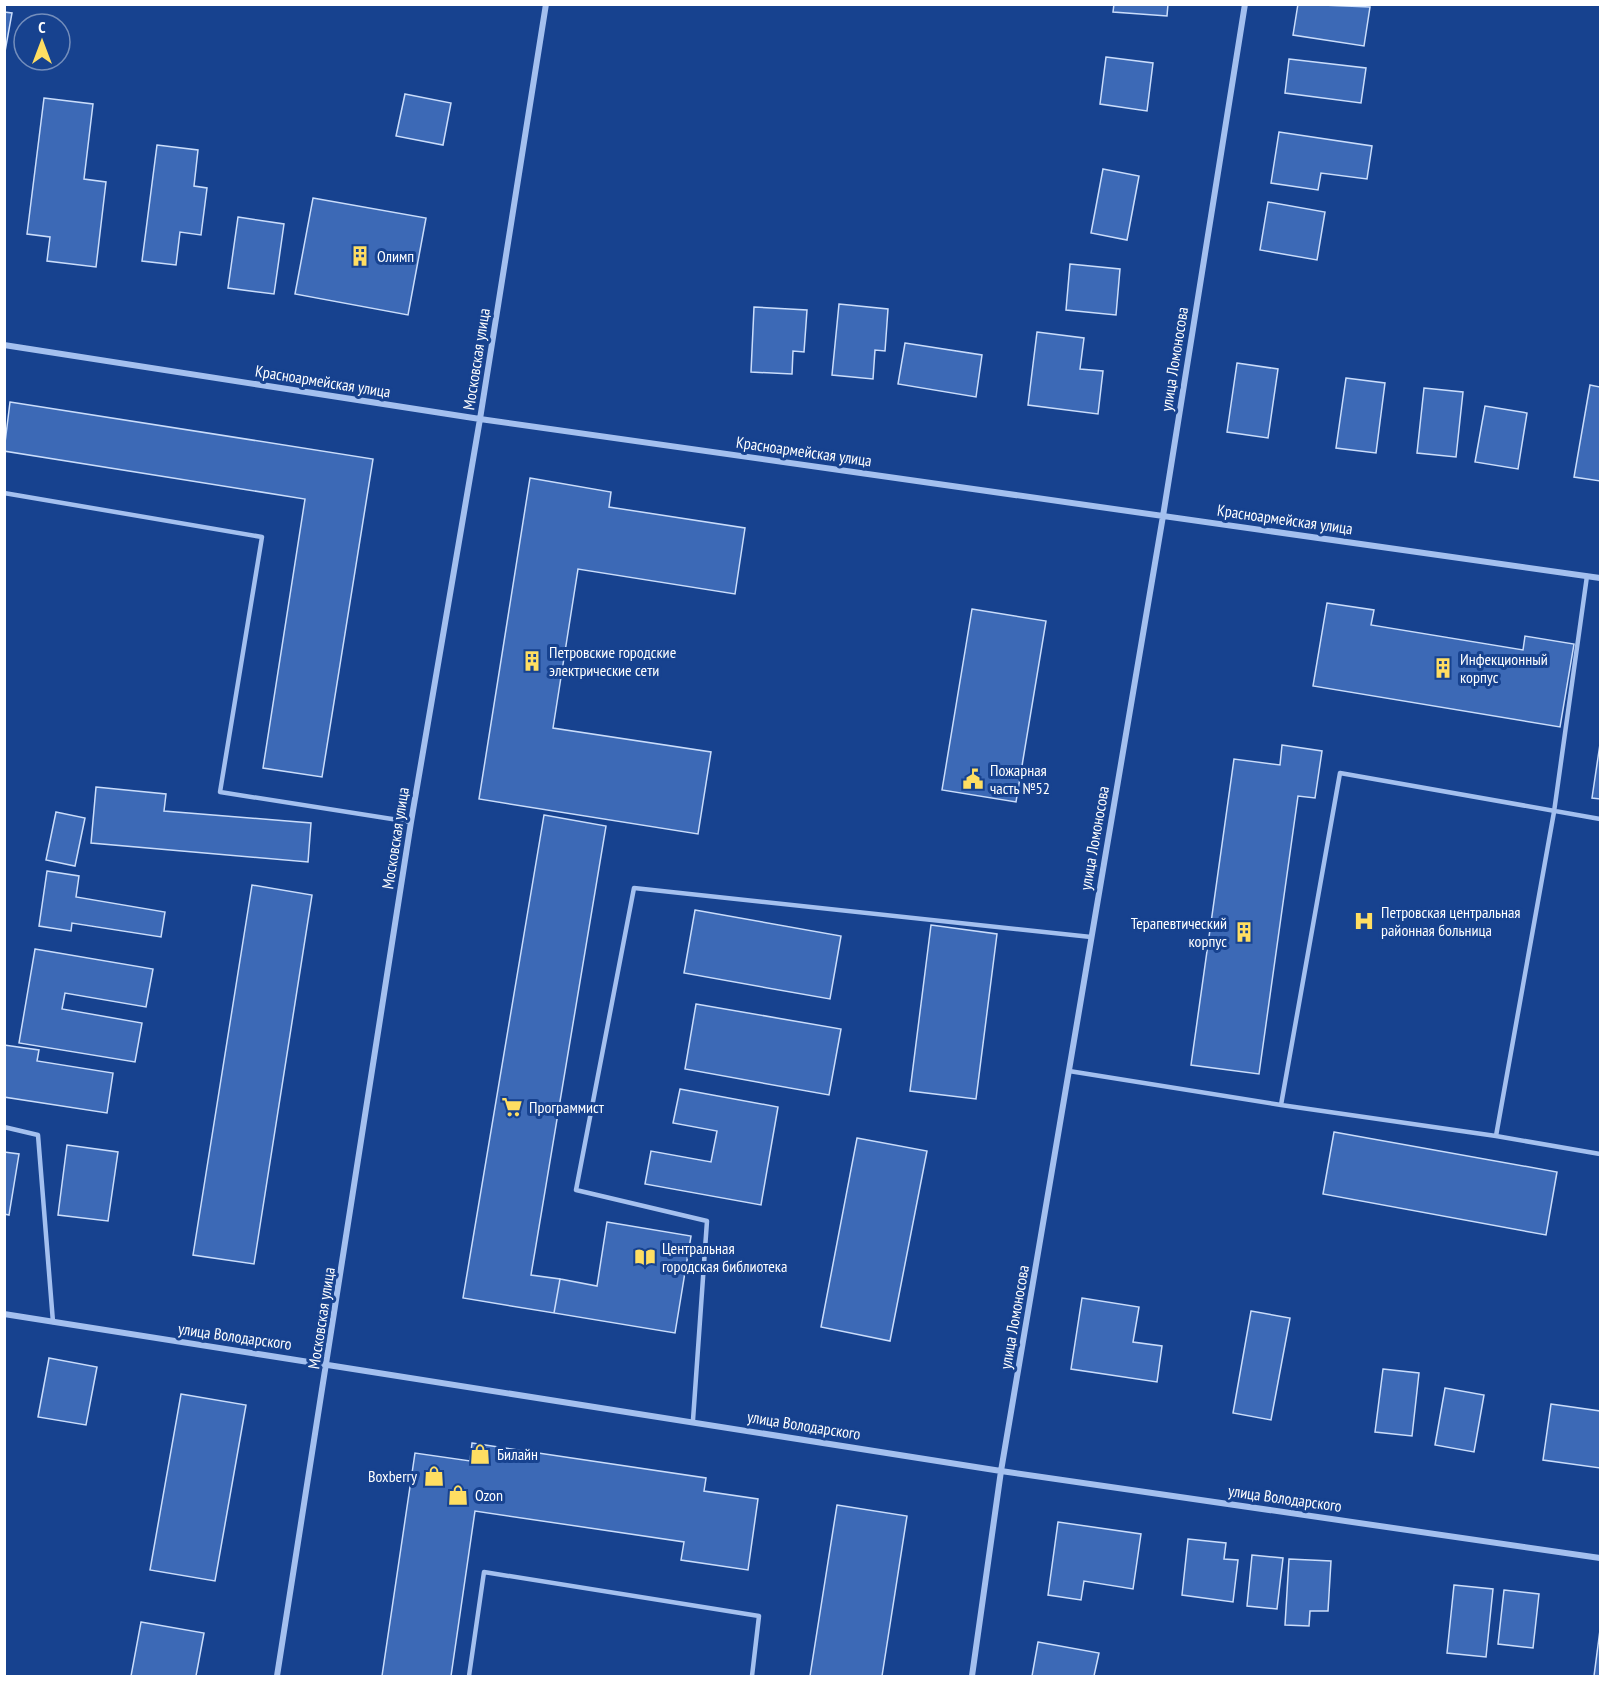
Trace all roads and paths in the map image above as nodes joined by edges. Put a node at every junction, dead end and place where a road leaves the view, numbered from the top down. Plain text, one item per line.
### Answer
1 (546, 4) edge
2 (1245, 4) edge
3 (4, 345) edge
4 (480, 419) junction
5 (4, 493) edge
6 (1163, 516) junction
7 (1587, 576) junction
8 (1600, 578) edge
9 (1554, 812) junction
10 (1600, 819) edge
11 (411, 822) junction
12 (1091, 937) junction
13 (1069, 1071) junction
14 (1281, 1105) junction
15 (4, 1127) edge
16 (1496, 1136) junction
17 (1600, 1154) edge
18 (4, 1314) edge
19 (53, 1323) junction
20 (328, 1364) junction
21 (693, 1420) junction
22 (1001, 1471) junction
23 (1600, 1558) edge
24 (277, 1677) edge
25 (469, 1677) edge
26 (753, 1677) edge
27 (972, 1677) edge

1 - 4 street, Московская улица
2 - 6 street, улица Ломоносова
3 - 4 street, Красноармейская улица
4 - 6 street, Красноармейская улица
4 - 11 street, Московская улица
5 - 11 lane
6 - 7 street, Красноармейская улица
6 - 12 street, улица Ломоносова
7 - 8 street, Красноармейская улица
7 - 9 lane
9 - 10 lane
9 - 14 lane
9 - 16 lane
11 - 20 street, Московская улица
12 - 13 street, улица Ломоносова
12 - 21 lane
13 - 14 lane
13 - 22 street, улица Ломоносова
14 - 16 lane
15 - 19 lane
16 - 17 lane
18 - 19 street, улица Володарского
19 - 20 street, улица Володарского
20 - 21 street, улица Володарского
20 - 24 street, Московская улица
21 - 22 street, улица Володарского
22 - 23 street, улица Володарского
22 - 27 street, улица Ломоносова
25 - 26 lane

